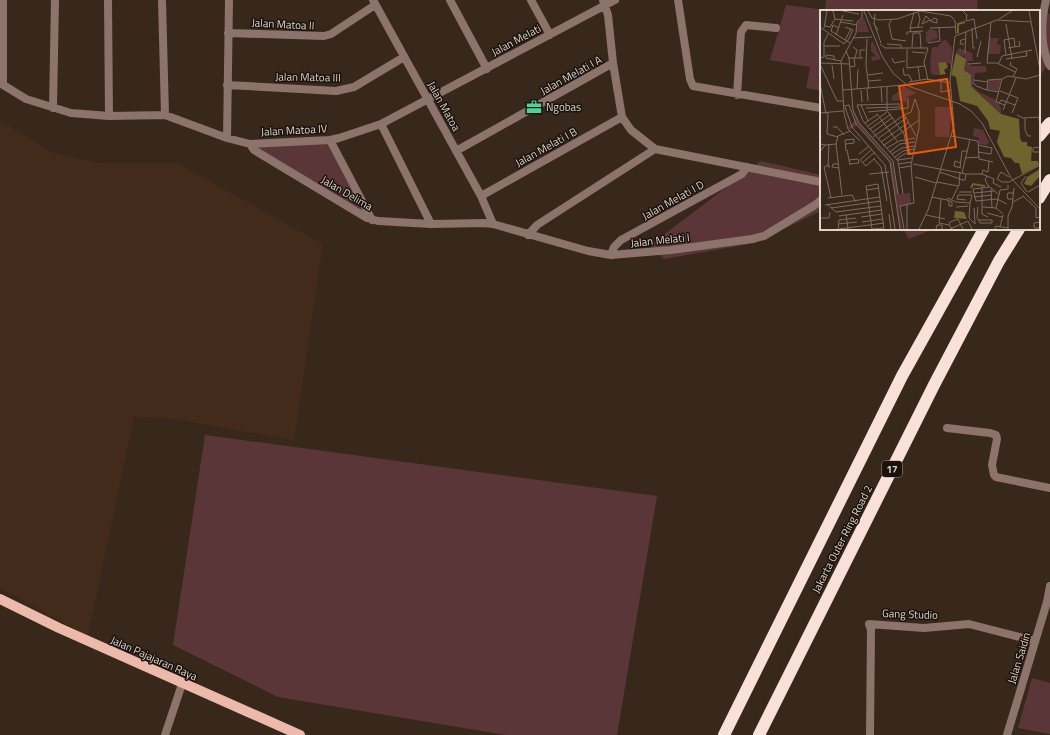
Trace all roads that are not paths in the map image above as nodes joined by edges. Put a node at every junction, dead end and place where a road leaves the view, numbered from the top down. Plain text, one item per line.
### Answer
1 (3, 0) edge
2 (55, 0) edge
3 (108, 0) edge
4 (162, 0) edge
5 (229, 0) edge
6 (450, 0) edge
7 (531, 0) edge
8 (615, 0) edge
9 (678, 0) edge
10 (1046, 0) edge
11 (374, 3) edge
12 (604, 3) edge
13 (776, 28) dead end
14 (228, 33) junction
15 (550, 34) junction
16 (404, 57) junction
17 (614, 63) junction
18 (1050, 66) edge
19 (486, 69) junction
20 (1, 84) edge
21 (228, 85) junction
22 (737, 95) junction
23 (427, 100) junction
24 (53, 108) junction
25 (820, 108) edge
26 (165, 115) junction
27 (109, 116) junction
28 (622, 117) junction
29 (1050, 123) edge
30 (381, 124) junction
31 (1040, 135) edge
32 (227, 138) junction
33 (330, 140) junction
34 (250, 144) junction
35 (655, 149) junction
36 (456, 151) junction
37 (748, 166) junction
38 (1050, 180) edge
39 (820, 182) edge
40 (481, 196) junction
41 (1040, 196) edge
42 (820, 201) edge
43 (372, 220) junction
44 (431, 224) junction
45 (493, 224) junction
46 (983, 230) edge
47 (1018, 230) edge
48 (528, 234) junction
49 (611, 255) junction
50 (947, 428) dead end
51 (1050, 488) edge
52 (1050, 586) edge
53 (0, 599) edge
54 (1035, 641) junction
55 (182, 684) junction
56 (165, 735) edge
57 (300, 735) edge
58 (724, 735) edge
59 (759, 735) edge
60 (870, 735) edge
61 (1007, 735) edge

1 - 20 street
2 - 24 street
3 - 27 street
4 - 26 street
5 - 14 street
6 - 19 street
7 - 15 street
8 - 12 street, Jalan Melati
9 - 22 street
10 - 18 street
11 - 14 street, Jalan Matoa II
11 - 16 street, Jalan Matoa
12 - 15 street, Jalan Melati
12 - 17 street
13 - 22 street
14 - 21 street
15 - 19 street, Jalan Melati
16 - 21 street, Jalan Matoa III
16 - 23 street, Jalan Matoa
17 - 28 street
17 - 36 street, Jalan Melati I A
19 - 23 street, Jalan Melati
20 - 24 street
21 - 32 street
22 - 25 street
23 - 30 street, Jalan Matoa IV
23 - 36 street, Jalan Matoa
24 - 27 street
26 - 27 street
26 - 32 street, Jalan Delima
28 - 35 street
28 - 40 street, Jalan Melati I B
29 - 31 highway
30 - 33 street, Jalan Matoa IV
30 - 44 street
32 - 34 street, Jalan Delima
33 - 34 street, Jalan Matoa IV
33 - 43 street
34 - 43 street, Jalan Delima
35 - 37 street
35 - 48 street
36 - 40 street, Jalan Matoa
37 - 39 street
37 - 49 street, Jalan Melati I D
38 - 41 highway
40 - 45 street, Jalan Matoa
42 - 49 street, Jalan Melati I
43 - 44 street, Jalan Delima
44 - 45 street, Jalan Delima
45 - 48 street, Jalan Melati I
46 - 58 highway, Jakarta Outer Ring Road 2
47 - 59 highway, Jakarta Outer Ring Road 2 / 17
48 - 49 street, Jalan Melati I
50 - 51 street
52 - 54 street, Jalan Saidin
53 - 55 main road, Jalan Pajajaran Raya
54 - 60 street, Gang Studio
54 - 61 street, Jalan Saidin
55 - 56 street
55 - 57 main road, Jalan Pajajaran Raya

